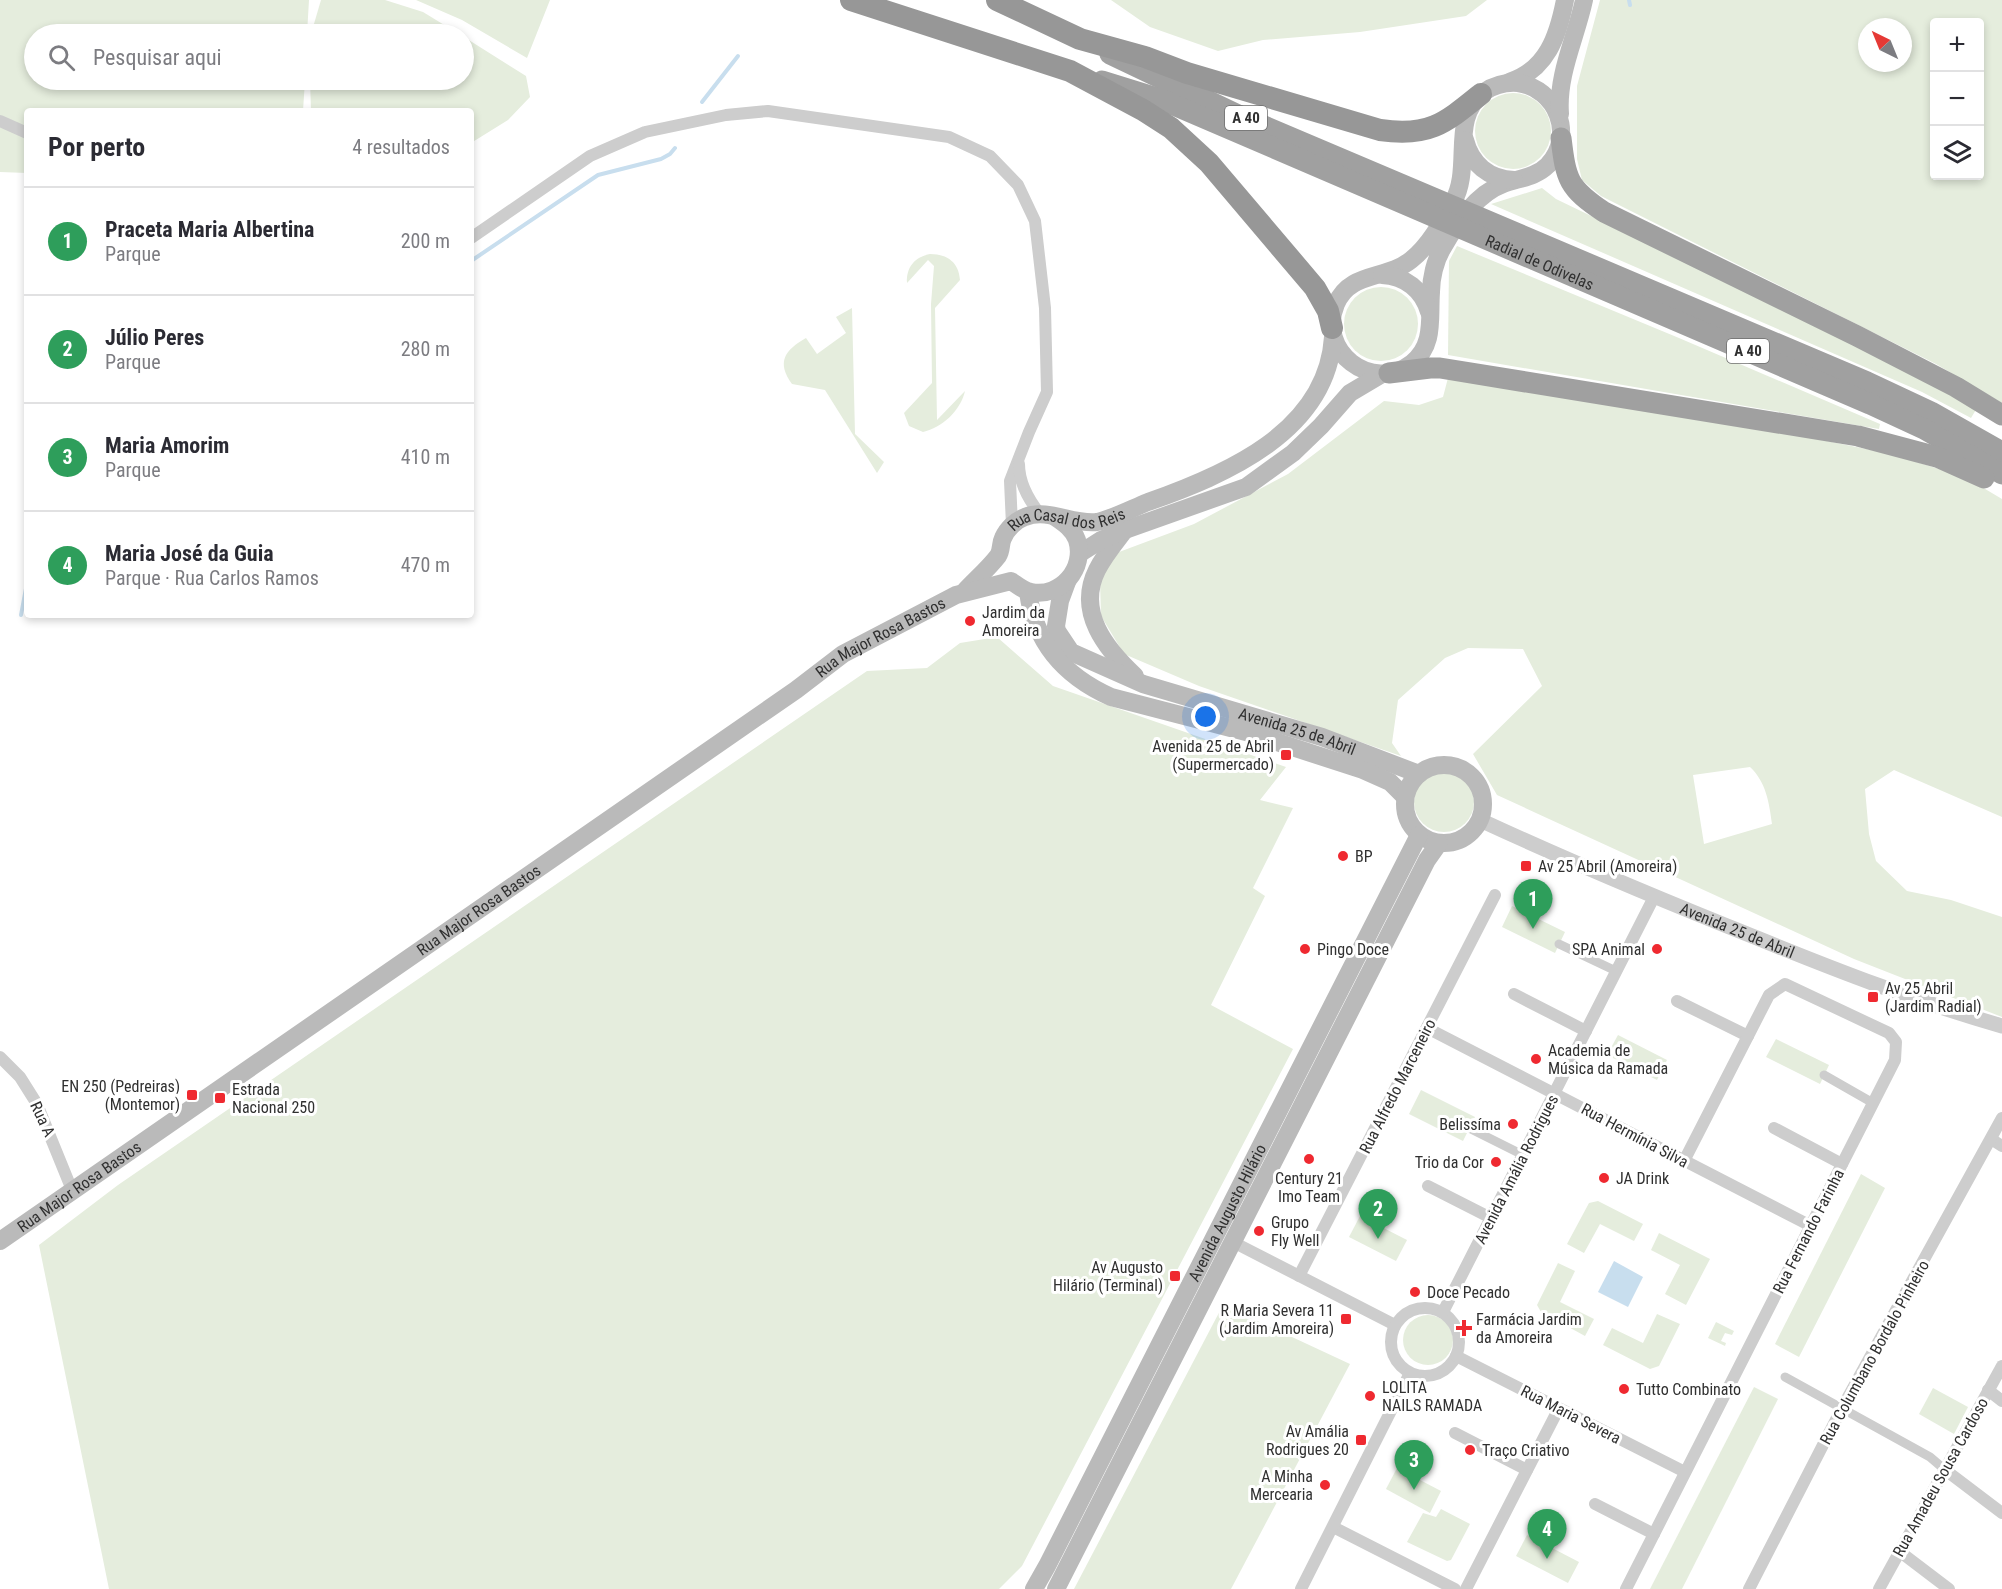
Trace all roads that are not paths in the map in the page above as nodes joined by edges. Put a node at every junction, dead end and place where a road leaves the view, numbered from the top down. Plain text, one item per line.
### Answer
1 (852, 0) edge
2 (997, 0) edge
3 (1566, 0) edge
4 (1584, 0) edge
5 (1080, 39) junction
6 (1070, 71) junction
7 (1490, 90) junction
8 (0, 121) edge
9 (1464, 129) junction
10 (24, 132) edge
11 (1561, 133) junction
12 (1520, 179) junction
13 (1412, 196) junction
14 (1493, 232) junction
15 (474, 236) edge
16 (1374, 275) junction
17 (1431, 321) junction
18 (1332, 331) junction
19 (1385, 373) junction
20 (2002, 415) edge
21 (2002, 452) edge
22 (1019, 457) junction
23 (2002, 474) edge
24 (2002, 487) edge
25 (1048, 515) junction
26 (1012, 525) junction
27 (1125, 530) junction
28 (1000, 553) junction
29 (1079, 554) junction
30 (1011, 581) junction
31 (1067, 582) junction
32 (964, 592) junction
33 (1028, 592) junction
34 (1143, 684) junction
35 (1419, 774) junction
36 (1405, 797) junction
37 (1480, 820) junction
38 (1419, 835) junction
39 (1439, 843) junction
40 (1495, 895) dead end
41 (1654, 897) junction
42 (1559, 944) dead end
43 (1616, 970) junction
44 (1514, 994) dead end
45 (1677, 1001) dead end
46 (2002, 1026) edge
47 (1427, 1028) junction
48 (1586, 1031) junction
49 (1748, 1036) junction
50 (0, 1057) edge
51 (1824, 1075) dead end
52 (1555, 1094) junction
53 (1873, 1103) junction
54 (2002, 1118) edge
55 (1469, 1128) dead end
56 (1774, 1128) dead end
57 (1996, 1142) edge
58 (1523, 1155) junction
59 (1684, 1161) junction
60 (1842, 1164) junction
61 (1428, 1186) dead end
62 (72, 1190) junction
63 (1491, 1218) junction
64 (1811, 1226) junction
65 (0, 1241) edge
66 (1233, 1242) junction
67 (1299, 1276) junction
68 (1443, 1312) junction
69 (1395, 1325) junction
70 (1456, 1356) junction
71 (2002, 1366) edge
72 (1410, 1373) junction
73 (1785, 1377) dead end
74 (1988, 1390) junction
75 (2002, 1401) edge
76 (1559, 1408) junction
77 (1842, 1408) junction
78 (1455, 1433) dead end
79 (1944, 1469) junction
80 (1527, 1470) junction
81 (1685, 1472) junction
82 (1595, 1504) dead end
83 (2002, 1512) edge
84 (1333, 1527) junction
85 (1654, 1534) junction
86 (1899, 1551) junction
87 (1034, 1589) edge
88 (1056, 1589) edge
89 (1301, 1589) edge
90 (1455, 1589) edge
91 (1466, 1589) edge
92 (1626, 1589) edge
93 (1749, 1589) edge
94 (1879, 1589) edge
95 (1949, 1589) edge

1 - 6 highway
2 - 5 highway
3 - 7 main road
4 - 11 main road
5 - 7 highway
5 - 13 highway, Radial de Odivelas / A 40
6 - 13 highway, Radial de Odivelas / A 40
6 - 18 highway
7 - 9 main road
7 - 11 main road
8 - 10 street
9 - 12 main road
9 - 16 main road
11 - 12 main road
11 - 20 highway
12 - 17 main road
13 - 14 highway, Radial de Odivelas / A 40
14 - 21 highway, Radial de Odivelas / A 40
14 - 23 highway, Radial de Odivelas / A 40
15 - 22 street
16 - 17 main road
16 - 18 main road
17 - 19 main road
18 - 19 main road
18 - 25 main road, Rua Casal dos Reis
19 - 24 highway
19 - 27 main road, Rua Casal dos Reis
22 - 25 street
22 - 26 street
25 - 26 main road, Rua Casal dos Reis
25 - 29 main road
26 - 28 main road, Rua Casal dos Reis
27 - 29 main road, Rua Casal dos Reis
27 - 34 main road, Avenida 25 de Abril
28 - 30 main road
28 - 32 main road, Rua Casal dos Reis
29 - 31 main road, Rua Casal dos Reis
30 - 32 main road
30 - 33 main road
31 - 33 main road
31 - 34 main road, Rua Casal dos Reis
32 - 62 main road, Rua Major Rosa Bastos
33 - 36 main road, Avenida 25 de Abril
34 - 35 main road, Avenida 25 de Abril
35 - 36 main road
35 - 37 main road
36 - 38 main road
37 - 39 main road
37 - 41 street, Avenida 25 de Abril
38 - 39 main road
38 - 87 main road, Avenida Augusto Hilário
39 - 66 main road, Avenida Augusto Hilário
40 - 47 street, Rua Alfredo Marceneiro
41 - 43 street, Avenida Amália Rodrigues
41 - 46 street, Avenida 25 de Abril
42 - 43 street
43 - 48 street, Avenida Amália Rodrigues
44 - 48 street
45 - 49 street
47 - 52 street, Rua Hermínia Silva
47 - 67 street, Rua Alfredo Marceneiro
48 - 52 street, Avenida Amália Rodrigues
49 - 53 street, Rua Fernando Farinha
49 - 59 street, Rua Fernando Farinha
50 - 62 street, Rua A
51 - 53 street
52 - 58 street, Avenida Amália Rodrigues
52 - 59 street, Rua Hermínia Silva
53 - 60 street, Rua Fernando Farinha
54 - 57 street, Rua Columbano Bordalo Pinheiro
55 - 58 street
56 - 60 street
57 - 77 street, Rua Columbano Bordalo Pinheiro
58 - 63 street, Avenida Amália Rodrigues
59 - 64 street, Rua Hermínia Silva
60 - 64 street, Rua Fernando Farinha
61 - 63 street
62 - 65 main road, Rua Major Rosa Bastos
63 - 68 street, Avenida Amália Rodrigues
64 - 81 street, Rua Fernando Farinha
66 - 67 street
66 - 88 main road, Avenida Augusto Hilário
67 - 69 street
68 - 69 street
68 - 70 street
69 - 72 street
70 - 72 street
70 - 76 street, Rua Maria Severa
71 - 74 street, Rua Amadeu Sousa Cardoso
72 - 84 street
73 - 77 street
74 - 75 street
74 - 79 street, Rua Amadeu Sousa Cardoso
76 - 80 street
76 - 81 street, Rua Maria Severa
77 - 79 street
77 - 93 street, Rua Columbano Bordalo Pinheiro
78 - 80 street
79 - 83 street
79 - 86 street, Rua Amadeu Sousa Cardoso
80 - 91 street
81 - 85 street, Rua Fernando Farinha
82 - 85 street
84 - 89 street
84 - 90 street
85 - 92 street, Rua Fernando Farinha
86 - 94 street, Rua Amadeu Sousa Cardoso
86 - 95 street

